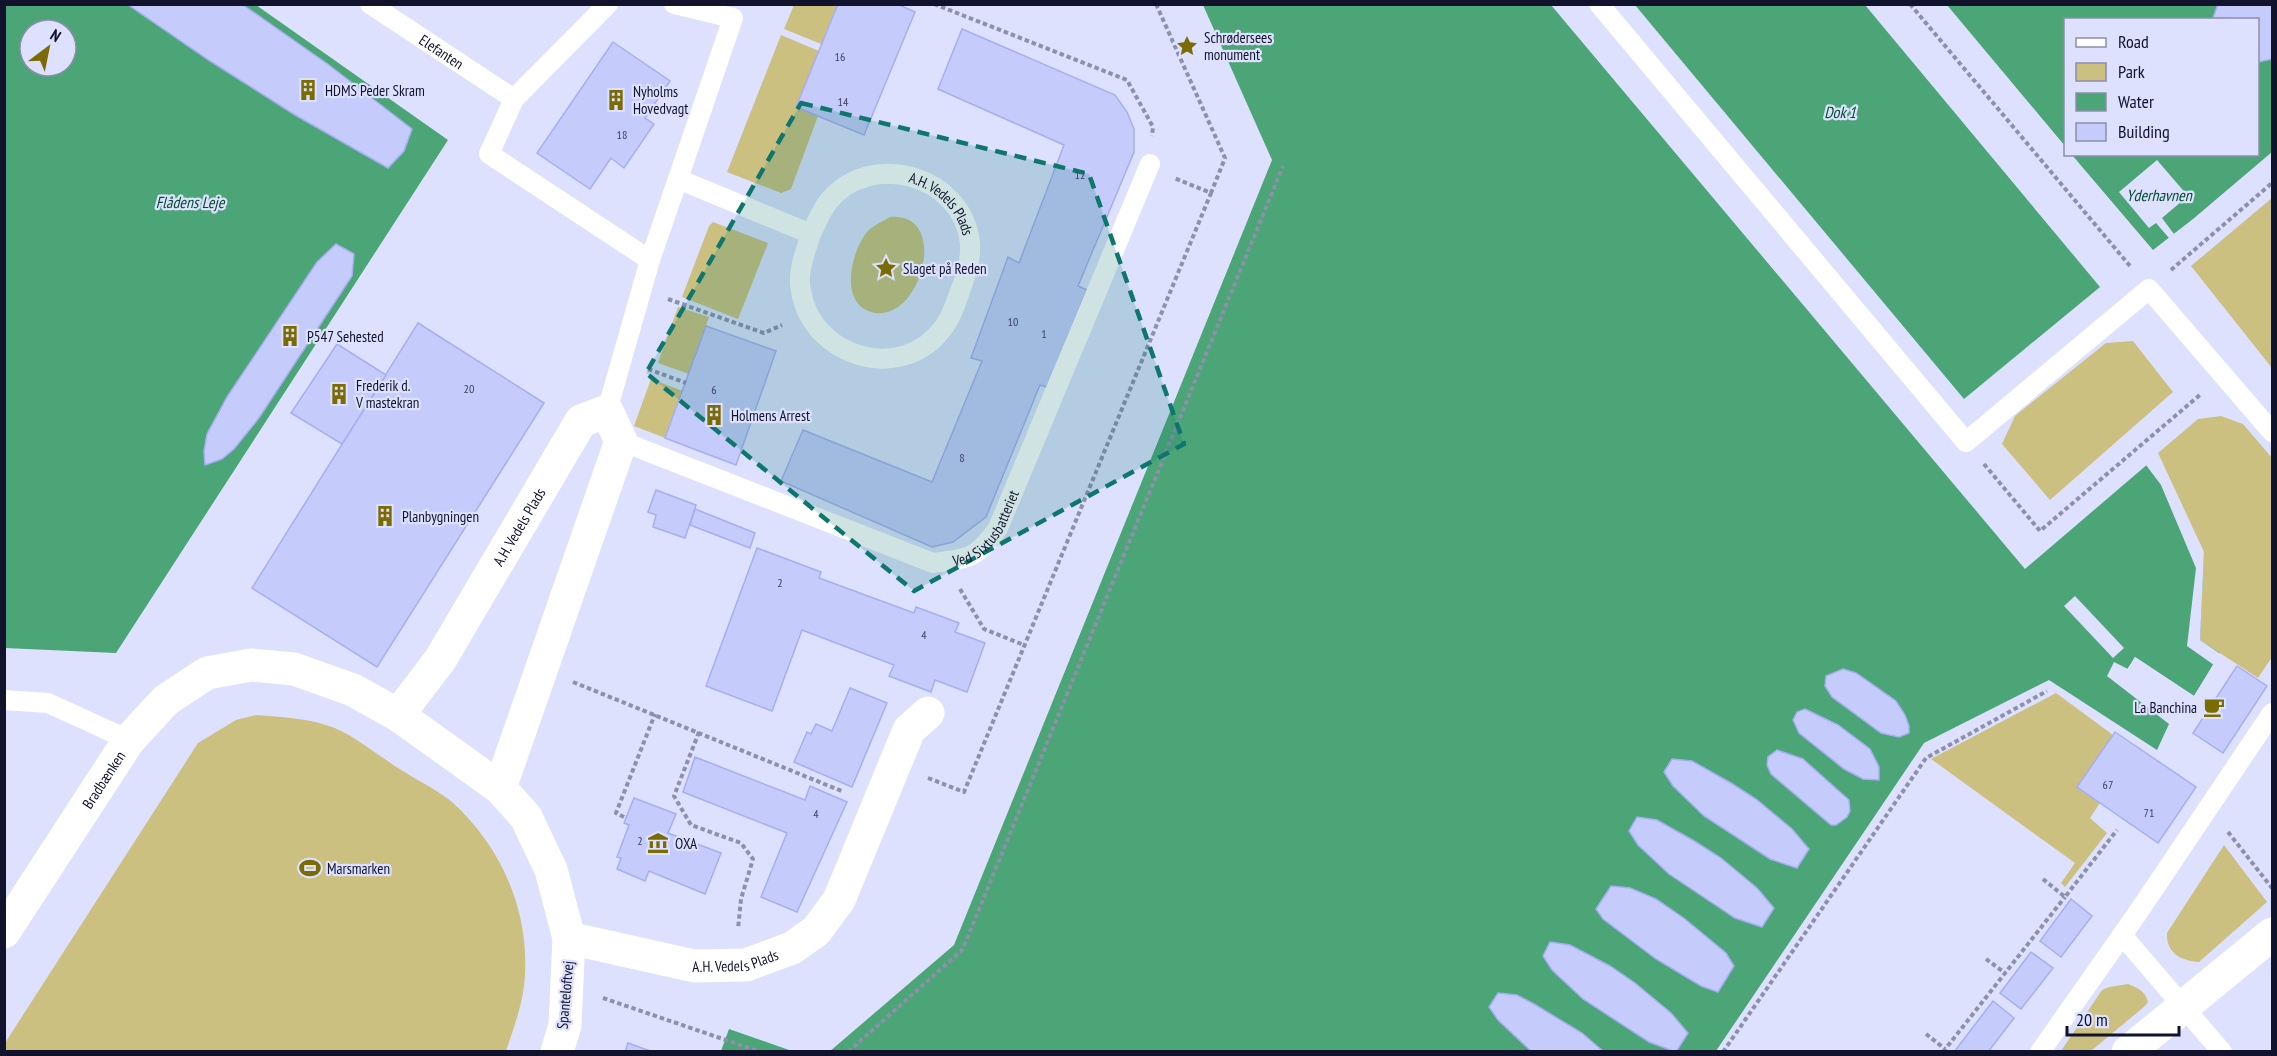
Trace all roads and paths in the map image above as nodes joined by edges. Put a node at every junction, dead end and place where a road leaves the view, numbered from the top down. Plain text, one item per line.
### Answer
1 (370, 4) edge
2 (608, 4) edge
3 (674, 4) edge
4 (934, 4) edge
5 (1156, 4) edge
6 (1599, 4) edge
7 (1910, 4) edge
8 (514, 99) junction
9 (1149, 166) junction
10 (1283, 166) dead end
11 (678, 179) junction
12 (2272, 183) edge
13 (1211, 193) junction
14 (811, 234) junction
15 (650, 260) junction
16 (2149, 289) junction
17 (642, 290) junction
18 (807, 313) junction
19 (622, 359) junction
20 (2224, 375) junction
21 (686, 383) dead end
22 (607, 411) junction
23 (2272, 432) edge
24 (621, 441) junction
25 (1966, 442) junction
26 (944, 562) junction
27 (1024, 645) junction
28 (542, 670) junction
29 (2047, 691) dead end
30 (4, 700) edge
31 (928, 713) dead end
32 (2272, 713) edge
33 (655, 714) junction
34 (398, 715) junction
35 (699, 732) junction
36 (129, 740) junction
37 (926, 777) dead end
38 (500, 788) junction
39 (879, 806) junction
40 (2208, 808) junction
41 (624, 817) dead end
42 (2116, 830) dead end
43 (2043, 879) dead end
44 (2272, 888) edge
45 (2065, 897) junction
46 (4, 932) edge
47 (2272, 934) edge
48 (2122, 935) junction
49 (569, 938) junction
50 (1986, 959) dead end
51 (724, 966) junction
52 (2005, 973) junction
53 (567, 987) junction
54 (2184, 1006) junction
55 (1926, 1034) dead end
56 (1944, 1050) edge
57 (557, 1052) edge
58 (761, 1052) edge
59 (848, 1052) edge
60 (1723, 1052) edge
61 (2040, 1052) edge
62 (2128, 1052) edge
63 (2222, 1052) edge

1 - 8 lane, Elefanten
2 - 8 lane
3 - 11 lane
4 - 9 path
5 - 13 path
6 - 25 lane
7 - 16 path
8 - 15 lane
9 - 13 path
9 - 26 lane, Ved Sixtusbatteriet
10 - 59 path
11 - 14 lane
11 - 15 lane
12 - 16 path
13 - 27 path
14 - 18 lane, A.H. Vedels Plads
14 - 18 lane, A.H. Vedels Plads
15 - 17 lane
16 - 20 lane
16 - 25 lane
17 - 18 path
17 - 19 lane
19 - 21 path
19 - 22 lane
20 - 23 lane
20 - 25 path
22 - 24 street
22 - 34 street, A.H. Vedels Plads
24 - 26 lane, Ved Sixtusbatteriet
24 - 28 street
26 - 27 path
27 - 37 path
28 - 33 path
28 - 38 street
29 - 60 path
30 - 36 lane, Bradbænken
31 - 39 street, A.H. Vedels Plads
32 - 40 lane
33 - 35 path
33 - 41 path
34 - 36 street
34 - 38 street
35 - 39 path
35 - 51 path
36 - 46 street, Bradbænken
38 - 49 street
39 - 51 street, A.H. Vedels Plads
40 - 44 path
40 - 48 lane
42 - 45 path
43 - 45 path
45 - 52 path
47 - 54 street
48 - 54 lane
48 - 61 lane
49 - 51 street, A.H. Vedels Plads
49 - 53 street, Spanteloftvej
50 - 52 path
52 - 56 path
53 - 57 street, Spanteloftvej
53 - 58 path
54 - 62 street
54 - 63 lane
55 - 56 path

